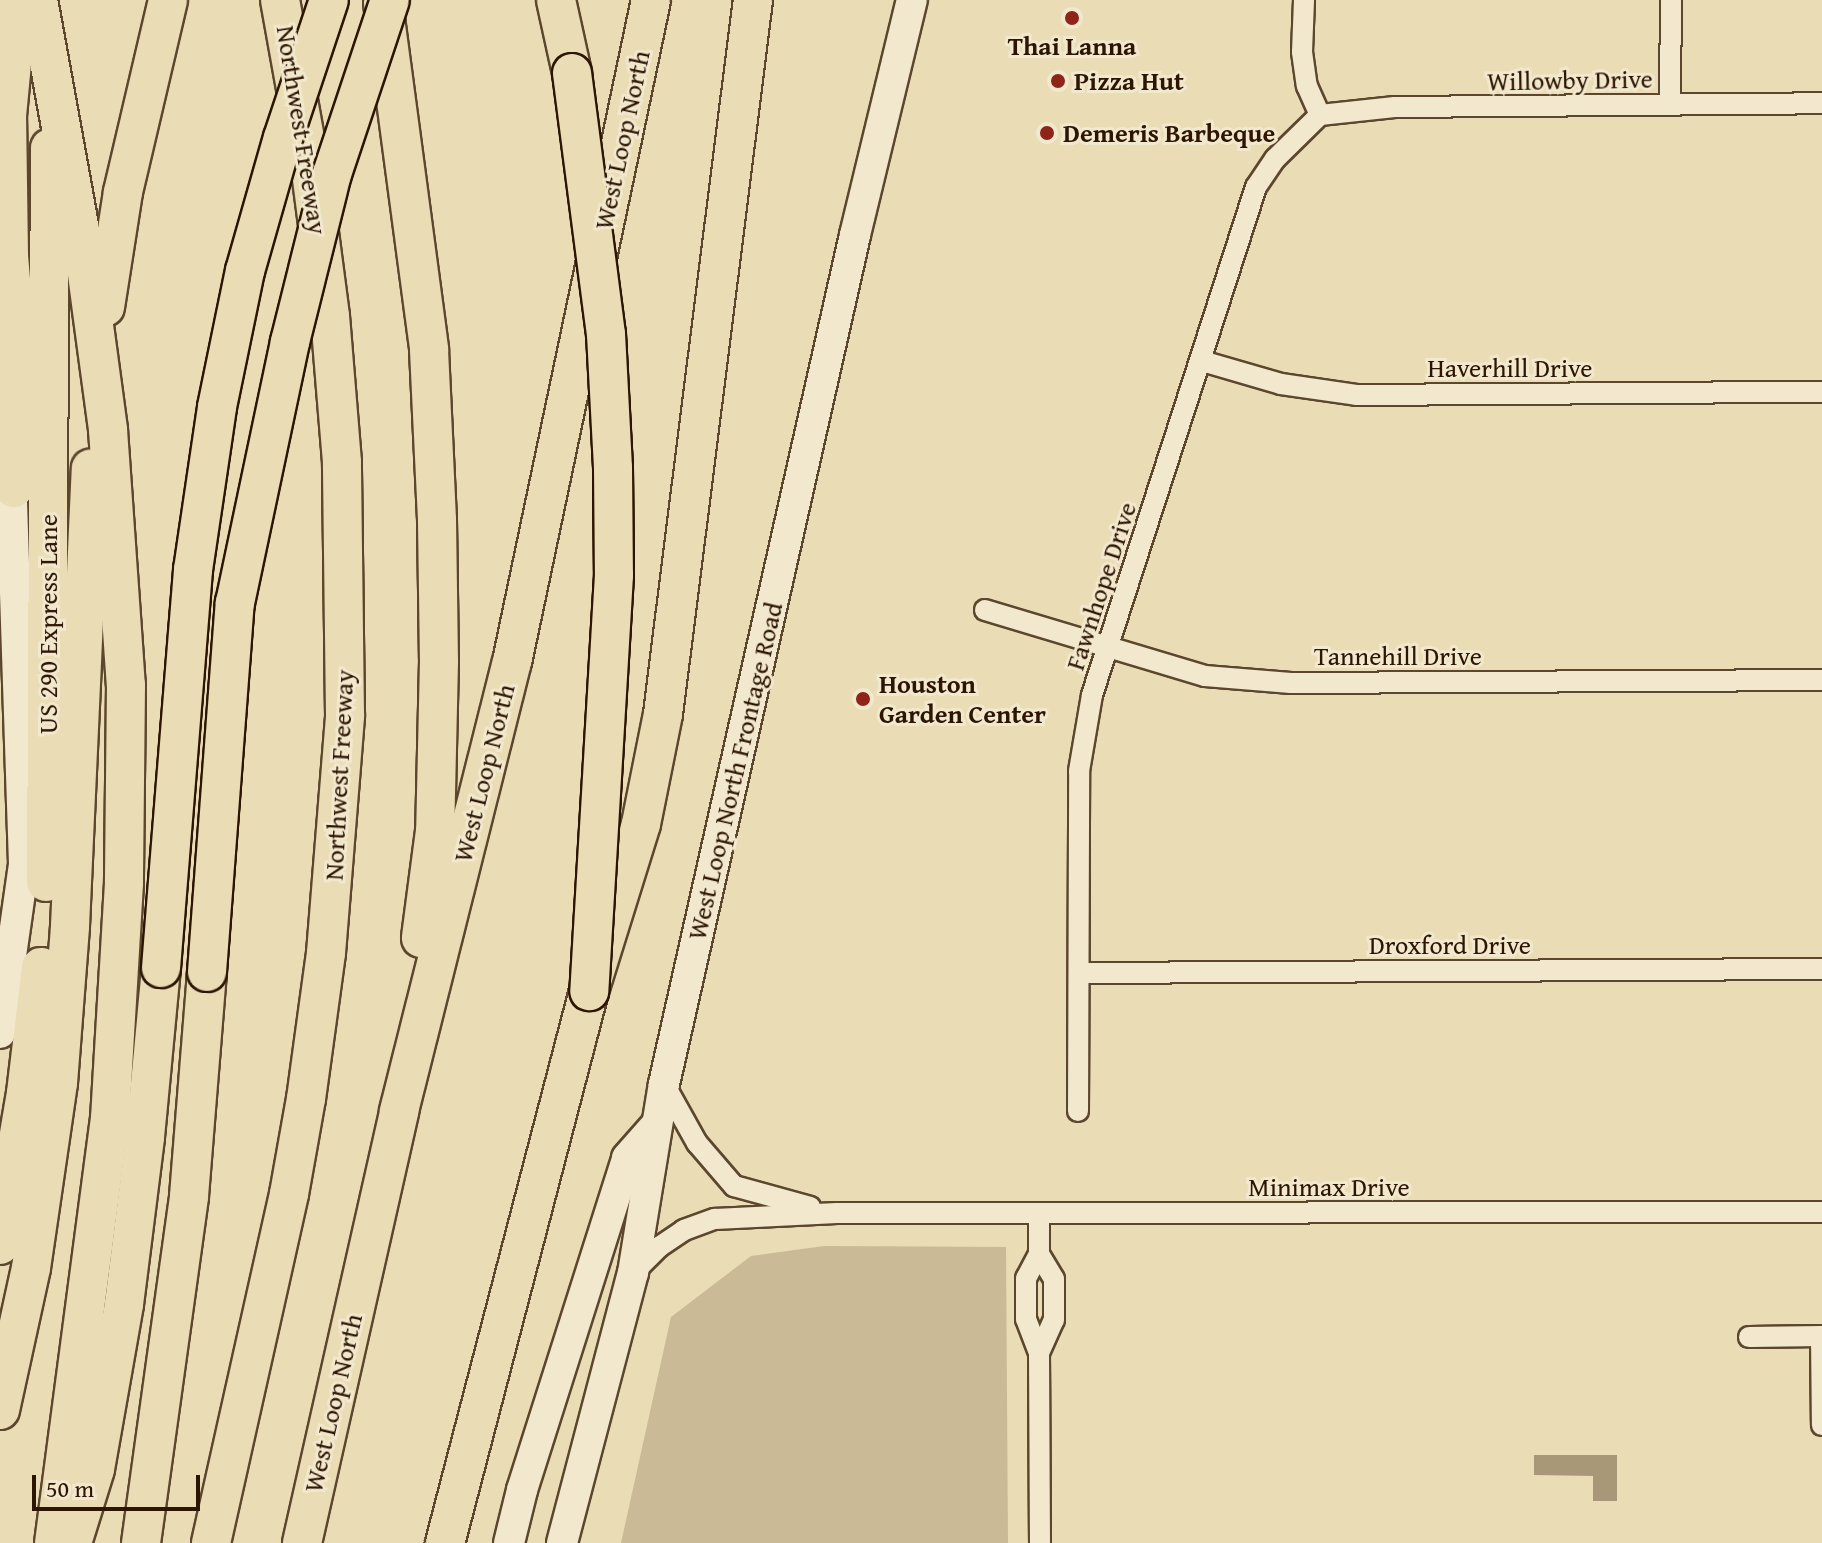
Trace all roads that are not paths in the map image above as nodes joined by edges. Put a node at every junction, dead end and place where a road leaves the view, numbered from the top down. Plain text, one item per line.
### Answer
1 (18, 0) edge
2 (38, 0) edge
3 (58, 0) edge
4 (168, 0) edge
5 (280, 0) edge
6 (329, 0) edge
7 (383, 0) edge
8 (390, 0) edge
9 (556, 0) edge
10 (651, 0) edge
11 (753, 0) edge
12 (912, 0) edge
13 (1304, 0) edge
14 (1671, 0) edge
15 (1822, 103) edge
16 (1670, 105) junction
17 (1320, 115) junction
18 (1202, 361) junction
19 (0, 386) edge
20 (1822, 392) edge
21 (14, 488) junction
22 (985, 610) dead end
23 (1108, 648) junction
24 (1822, 680) edge
25 (1822, 969) edge
26 (1079, 973) junction
27 (589, 991) junction
28 (0, 1033) edge
29 (664, 1084) junction
30 (399, 1111) junction
31 (1078, 1111) dead end
32 (657, 1124) junction
33 (1822, 1212) edge
34 (837, 1213) junction
35 (1039, 1214) junction
36 (0, 1245) edge
37 (633, 1273) junction
38 (1822, 1336) edge
39 (1749, 1337) dead end
40 (0, 1410) edge
41 (1822, 1425) edge
42 (54, 1543) edge
43 (72, 1543) edge
44 (141, 1543) edge
45 (211, 1543) edge
46 (302, 1543) edge
47 (445, 1543) edge
48 (509, 1543) edge
49 (562, 1543) edge
50 (1040, 1543) edge

1 - 21 highway
2 - 42 highway
3 - 36 highway, US 290 Express Lane
4 - 40 highway
5 - 45 highway, Northwest Freeway
6 - 43 highway, bridge
7 - 30 highway
8 - 44 highway, bridge
9 - 27 highway, bridge
10 - 30 highway, West Loop North, bridge
11 - 27 highway, bridge
12 - 29 main road, West Loop North Frontage Road
13 - 17 street
14 - 16 street
15 - 16 street, Willowby Drive
16 - 17 street, Willowby Drive
17 - 18 street, Fawnhope Drive
18 - 20 street, Haverhill Drive
18 - 23 street, Fawnhope Drive
19 - 21 main road
21 - 28 main road
22 - 23 street, Tannehill Drive
23 - 24 street, Tannehill Drive
23 - 26 street, Fawnhope Drive
25 - 26 street, Droxford Drive
26 - 31 street, Fawnhope Drive
27 - 47 highway
29 - 32 main road, West Loop North Frontage Road
29 - 34 street, Minimax Drive
30 - 46 highway, West Loop North
32 - 37 main road, West Loop North Frontage Road
32 - 48 main road
33 - 35 street, Minimax Drive
34 - 35 street, Minimax Drive
34 - 37 street, Minimax Drive
35 - 50 street
37 - 49 main road, West Loop North Frontage Road
38 - 39 street
38 - 41 street

